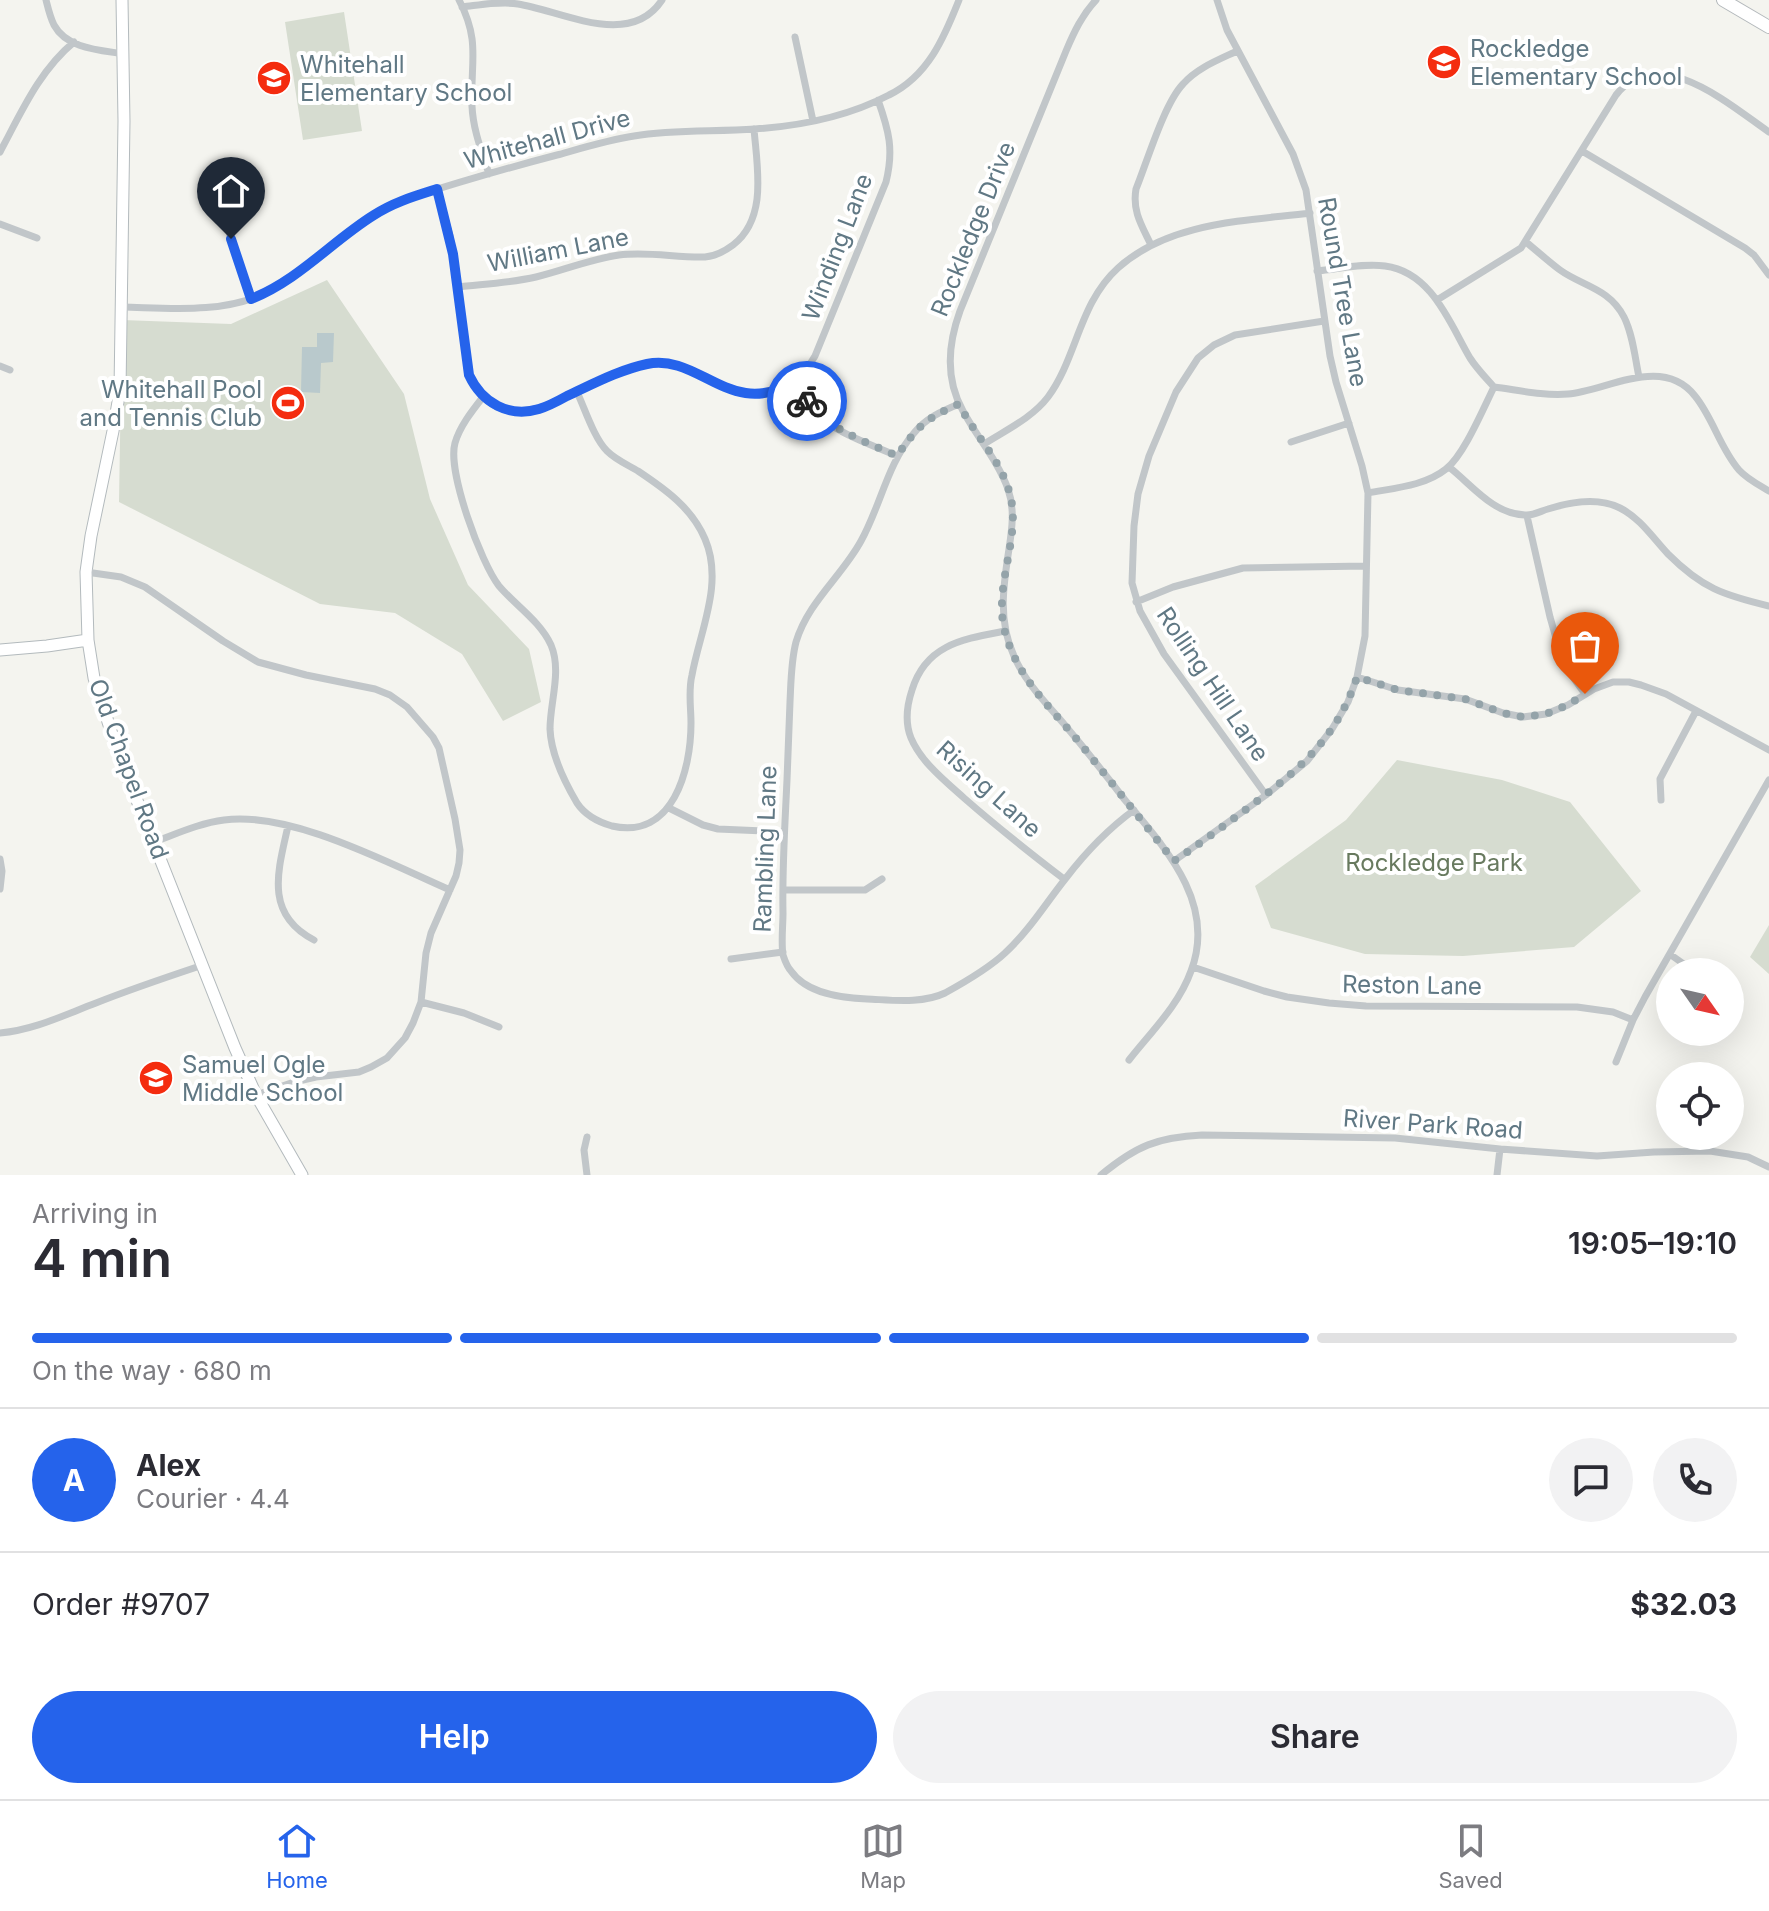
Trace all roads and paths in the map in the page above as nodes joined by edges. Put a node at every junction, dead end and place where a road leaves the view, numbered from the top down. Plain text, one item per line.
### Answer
1 (46, 0) edge
2 (122, 0) edge
3 (662, 0) edge
4 (959, 0) edge
5 (1096, 0) edge
6 (1217, 0) edge
7 (1723, 0) edge
8 (460, 3) edge
9 (1769, 27) edge
10 (795, 37) dead end
11 (74, 42) junction
12 (1237, 51) junction
13 (124, 54) junction
14 (878, 100) junction
15 (813, 121) junction
16 (754, 129) junction
17 (1769, 132) edge
18 (1582, 151) junction
19 (0, 152) edge
20 (489, 174) junction
21 (437, 189) junction
22 (221, 208) dead end
23 (1310, 213) junction
24 (0, 224) edge
25 (37, 238) dead end
26 (1526, 242) junction
27 (1151, 245) junction
28 (1317, 271) junction
29 (1769, 275) edge
30 (457, 287) junction
31 (251, 299) junction
32 (1437, 300) junction
33 (122, 307) junction
34 (1324, 321) junction
35 (0, 366) edge
36 (10, 370) dead end
37 (1639, 377) junction
38 (793, 382) junction
39 (1494, 387) junction
40 (577, 392) junction
41 (483, 397) junction
42 (959, 404) junction
43 (1349, 423) junction
44 (1291, 442) dead end
45 (984, 444) junction
46 (897, 456) junction
47 (1449, 467) junction
48 (1769, 491) edge
49 (1368, 493) junction
50 (1527, 516) junction
51 (1366, 566) junction
52 (86, 572) junction
53 (1136, 602) junction
54 (1769, 606) edge
55 (1005, 631) junction
56 (88, 640) junction
57 (0, 650) edge
58 (1357, 677) junction
59 (1585, 694) junction
60 (1696, 711) junction
61 (1769, 750) edge
62 (1769, 780) edge
63 (1266, 795) junction
64 (1661, 800) dead end
65 (669, 808) junction
66 (1134, 810) junction
67 (288, 826) junction
68 (784, 832) junction
69 (154, 842) junction
70 (0, 859) edge
71 (1174, 861) junction
72 (882, 879) dead end
73 (1064, 879) junction
74 (0, 889) edge
75 (450, 890) junction
76 (783, 890) junction
77 (314, 940) dead end
78 (783, 952) junction
79 (1671, 955) junction
80 (1675, 958) edge
81 (731, 959) dead end
82 (203, 965) junction
83 (1193, 967) junction
84 (421, 1002) junction
85 (1633, 1020) junction
86 (499, 1027) dead end
87 (0, 1033) edge
88 (1129, 1060) dead end
89 (1616, 1062) dead end
90 (256, 1095) junction
91 (587, 1137) dead end
92 (1500, 1149) junction
93 (1769, 1167) edge
94 (302, 1175) edge
95 (587, 1175) edge
96 (1101, 1175) edge
97 (1497, 1175) edge

1 - 11 street
2 - 13 street, Old Chapel Road
3 - 8 street
4 - 14 street, Whitehall Drive
5 - 42 street, Rockledge Drive
6 - 12 street, Round Tree Lane
7 - 9 main road
8 - 20 street
10 - 15 street
11 - 13 street
11 - 19 street
12 - 23 street, Round Tree Lane
12 - 27 street
13 - 33 street, Old Chapel Road
14 - 15 street, Whitehall Drive
14 - 38 street, Winding Lane
15 - 16 street, Whitehall Drive
16 - 20 street, Whitehall Drive
16 - 30 street, William Lane
17 - 18 street
18 - 26 street
18 - 29 street
20 - 21 street, Whitehall Drive
21 - 30 street
21 - 31 street, Whitehall Drive
22 - 31 street
23 - 27 street
23 - 28 street, Round Tree Lane
24 - 25 street
26 - 32 street
26 - 37 street
27 - 45 street
28 - 32 street
28 - 34 street, Round Tree Lane
30 - 41 street
31 - 33 street, Whitehall Drive
32 - 39 street
33 - 52 street, Old Chapel Road
34 - 43 street, Round Tree Lane
34 - 53 street, Rolling Hill Lane
35 - 36 street
37 - 39 street
37 - 48 street
38 - 40 street
38 - 46 street
39 - 47 street
40 - 41 street
40 - 65 street
41 - 65 street
42 - 45 street, Rockledge Drive
42 - 46 street, Rambling Lane
43 - 44 street
43 - 49 street, Round Tree Lane
45 - 55 street, Rockledge Drive
46 - 68 street, Rambling Lane
47 - 49 street
47 - 50 street
49 - 51 street, Round Tree Lane
50 - 54 street
50 - 59 street
51 - 53 street
51 - 58 street, Round Tree Lane
52 - 56 street, Old Chapel Road
52 - 75 street
53 - 63 street, Rolling Hill Lane
55 - 66 street, Rockledge Drive
55 - 73 street, Rising Lane
56 - 57 street
56 - 69 street, Old Chapel Road
58 - 59 street
58 - 63 street, Round Tree Lane
59 - 60 street
60 - 61 street
60 - 64 street
62 - 79 street
63 - 71 street, Round Tree Lane
65 - 68 street
66 - 71 street, Rockledge Drive
66 - 73 street, Rambling Lane
67 - 69 street
67 - 75 street
67 - 77 street
68 - 76 street, Rambling Lane
69 - 82 street, Old Chapel Road
70 - 74 street
71 - 83 street, Rockledge Drive
72 - 76 street
73 - 78 street, Rambling Lane
75 - 84 street
76 - 78 street, Rambling Lane
78 - 81 street
79 - 80 street
79 - 85 street
82 - 87 street
82 - 90 street, Old Chapel Road
83 - 85 street, Reston Lane
83 - 88 street, Rockledge Drive
84 - 86 street
84 - 90 street
85 - 89 street
90 - 94 street, Old Chapel Road
91 - 95 street
92 - 93 street, River Park Road
92 - 96 street, River Park Road
92 - 97 street

